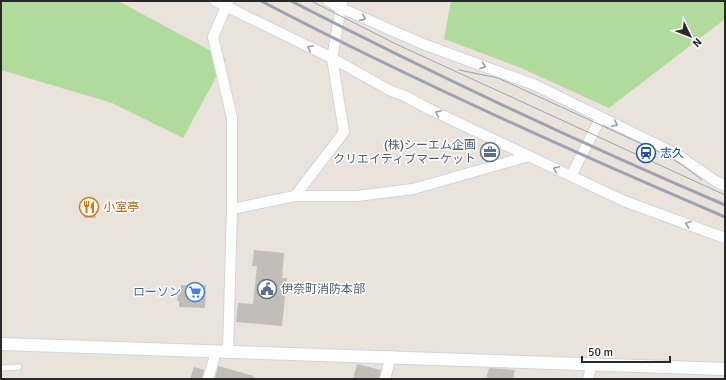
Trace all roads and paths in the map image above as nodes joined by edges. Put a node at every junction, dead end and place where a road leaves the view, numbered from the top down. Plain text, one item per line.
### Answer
1 (215, 1) edge
2 (328, 1) edge
3 (227, 4) edge
4 (342, 5) edge
5 (332, 58) junction
6 (600, 117) junction
7 (529, 156) junction
8 (571, 176) junction
9 (725, 186) edge
10 (295, 196) junction
11 (232, 209) junction
12 (725, 238) edge
13 (1, 344) edge
14 (222, 352) junction
15 (391, 356) junction
16 (592, 364) junction
17 (19, 367) dead end
18 (1, 368) edge
19 (725, 369) edge
20 (208, 379) edge
21 (385, 379) edge
22 (588, 379) edge

1 - 3 street
2 - 4 street
5 -> 3 street
3 - 11 street
4 - 5 street
4 -> 6 street
7 -> 5 street
5 - 10 street
6 - 8 street
6 -> 9 street
8 -> 7 street
7 - 10 street
12 -> 8 street
10 - 11 street
11 - 14 street
13 - 14 street
14 - 15 street
14 - 20 street
15 - 16 street
15 - 21 street
16 - 19 street
16 - 22 street
17 - 18 lane

